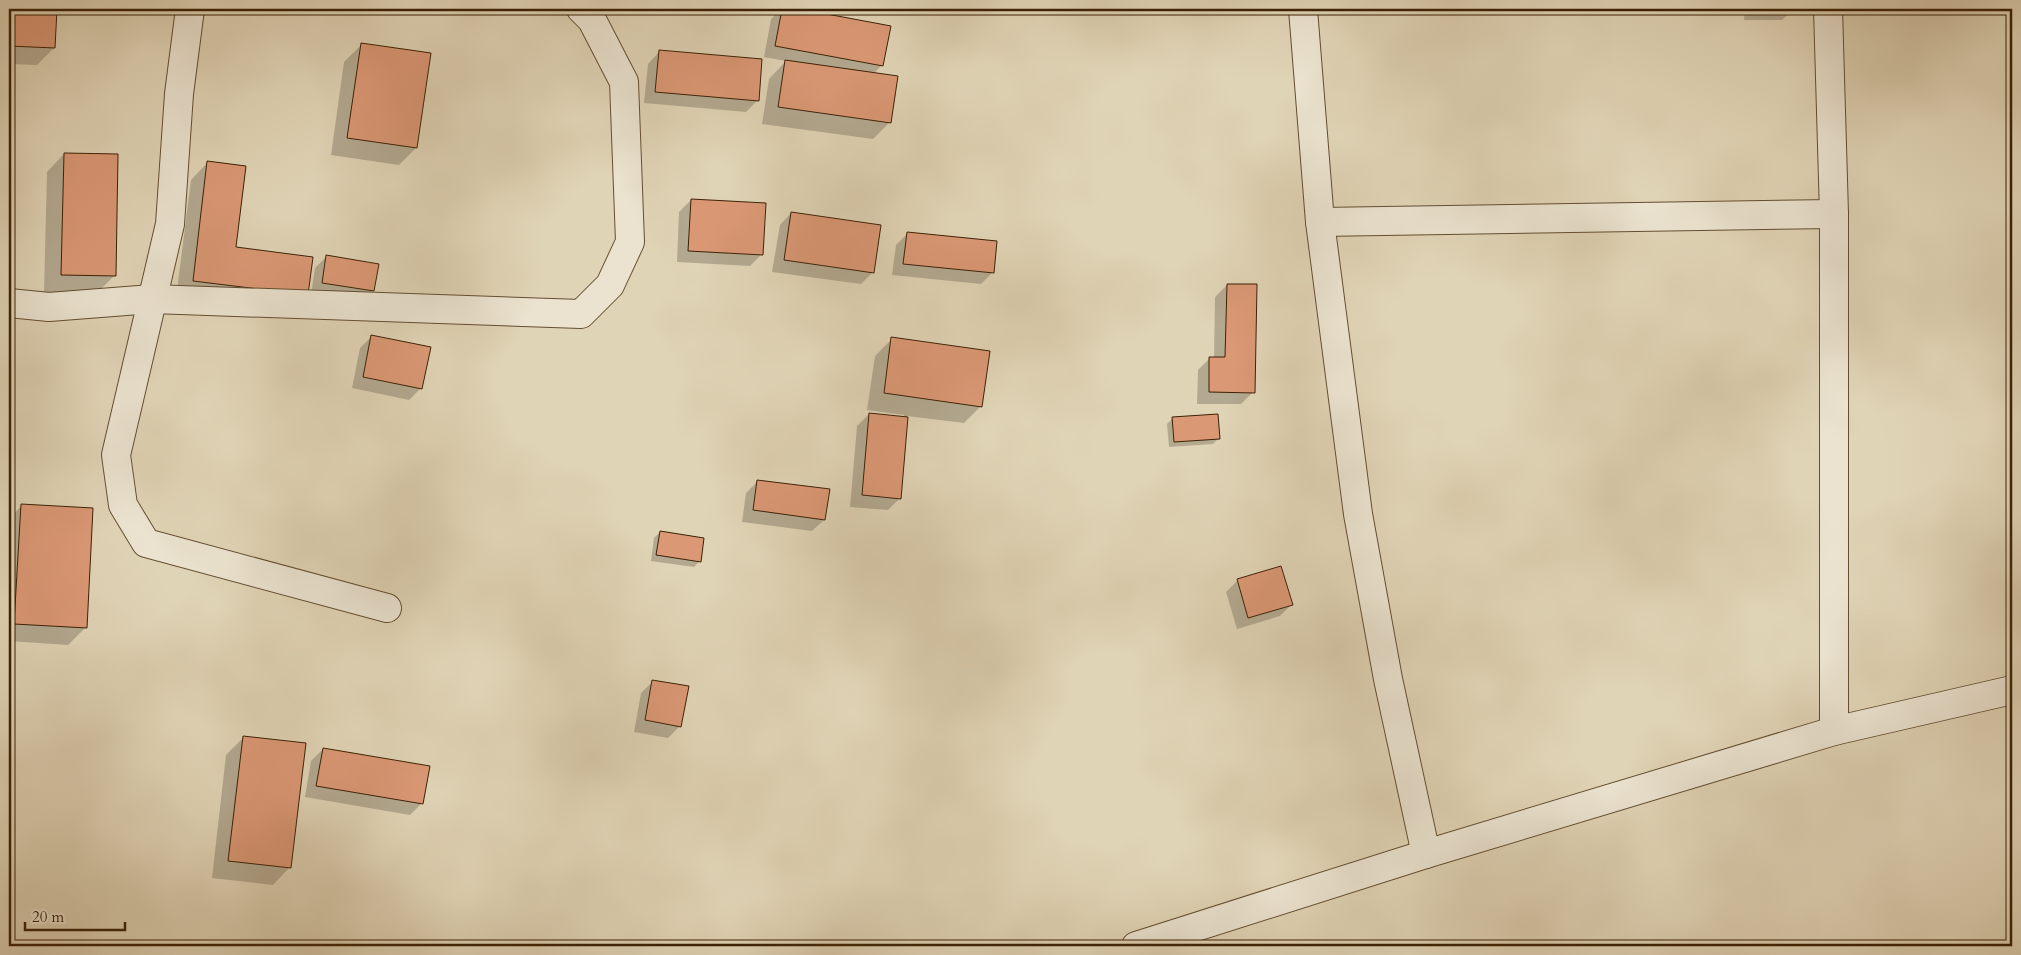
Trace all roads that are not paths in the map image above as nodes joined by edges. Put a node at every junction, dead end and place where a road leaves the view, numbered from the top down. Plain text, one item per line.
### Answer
1 (190, 9) edge
2 (582, 9) edge
3 (1302, 9) edge
4 (1828, 9) edge
5 (1834, 214) junction
6 (1320, 222) junction
7 (152, 299) junction
8 (9, 303) edge
9 (387, 608) dead end
10 (2012, 690) edge
11 (1834, 731) junction
12 (1426, 854) junction
13 (1136, 946) edge

1 - 7 street
2 - 7 street
3 - 6 street
4 - 5 street
5 - 6 street
5 - 11 street
6 - 12 street
7 - 8 street
7 - 9 street
10 - 11 street
11 - 12 street
12 - 13 street

